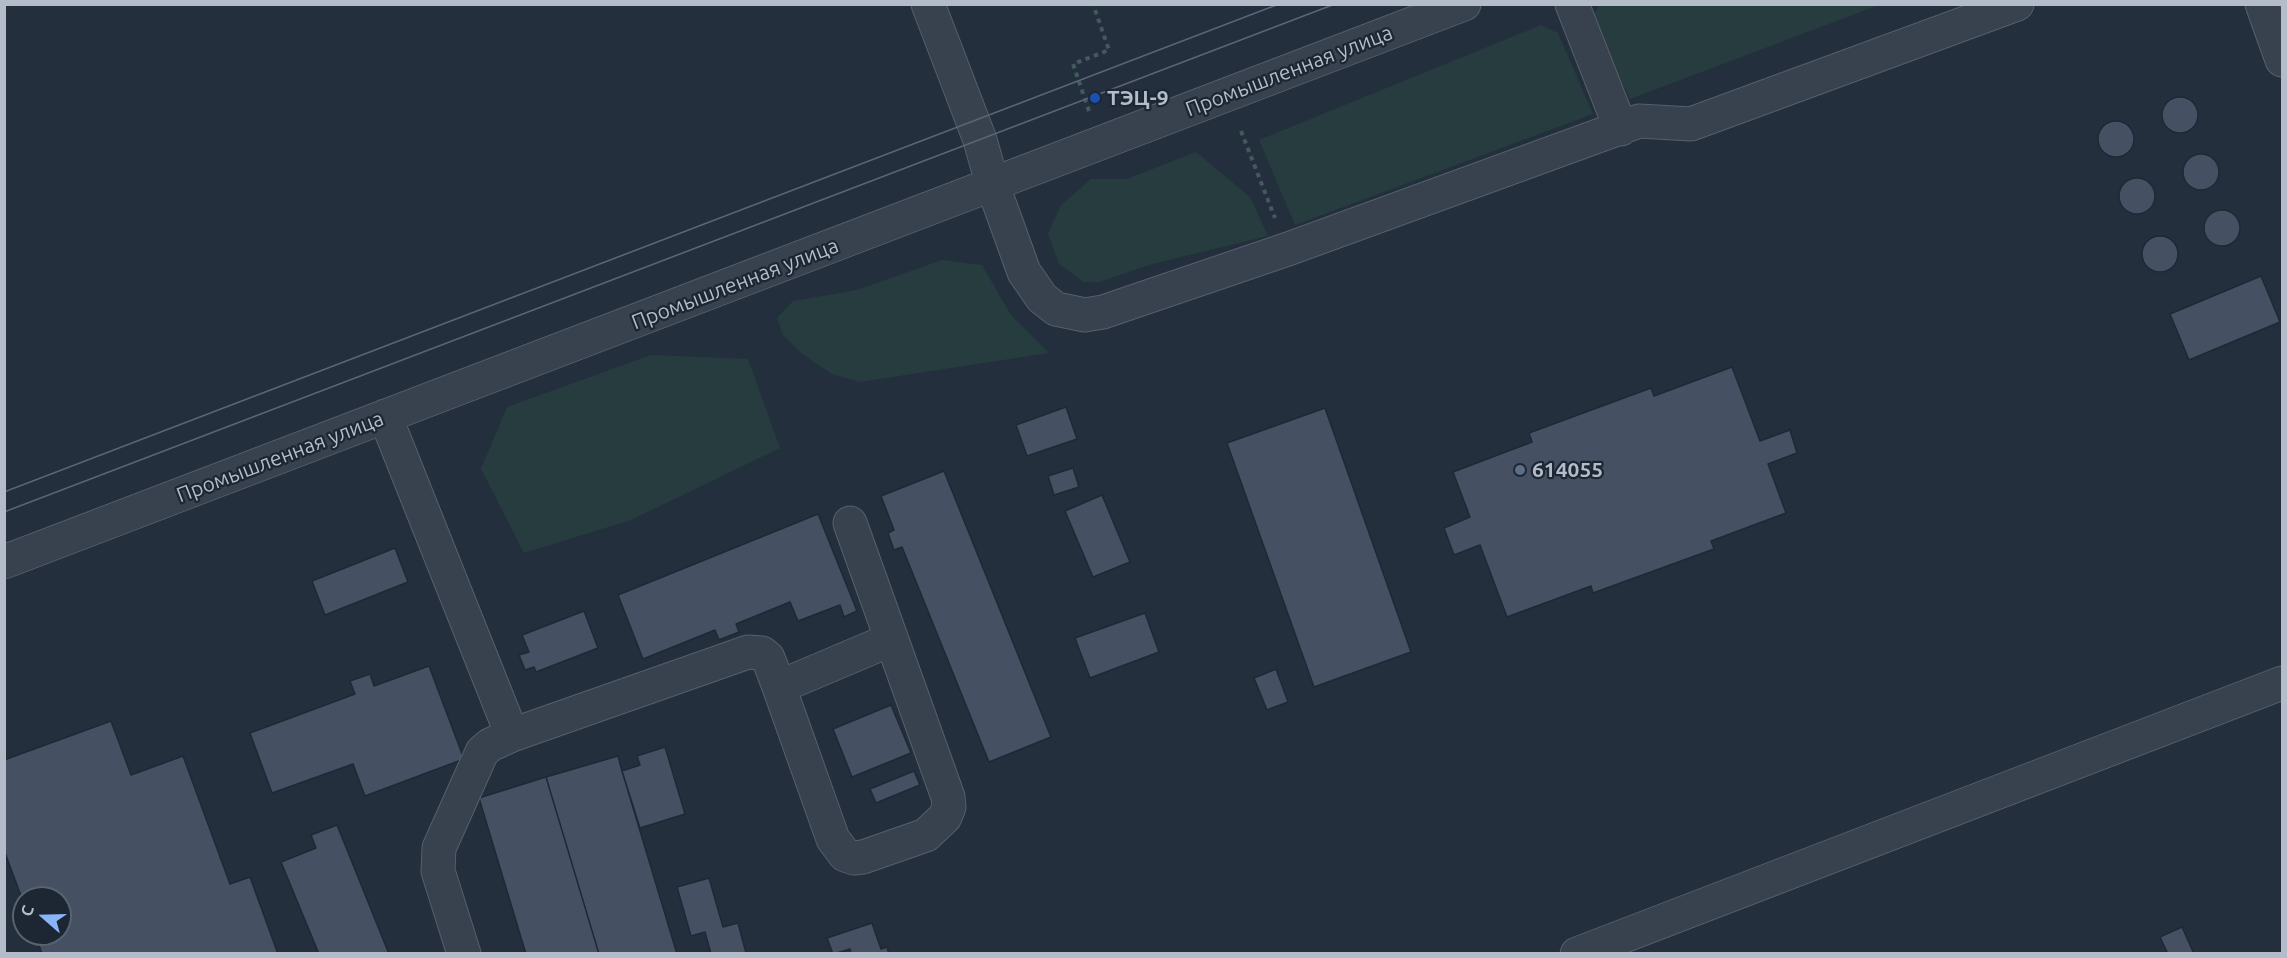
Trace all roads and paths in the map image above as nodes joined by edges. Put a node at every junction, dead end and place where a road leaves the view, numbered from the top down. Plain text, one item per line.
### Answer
1 (928, 4) edge
2 (1093, 4) edge
3 (1464, 4) edge
4 (1572, 4) edge
5 (2017, 4) edge
6 (2262, 4) edge
7 (2283, 60) edge
8 (1092, 117) dead end
9 (1621, 129) junction
10 (1241, 131) dead end
11 (993, 186) junction
12 (1288, 249) junction
13 (386, 416) junction
14 (850, 523) dead end
15 (4, 562) edge
16 (890, 640) junction
17 (2283, 683) edge
18 (779, 687) junction
19 (512, 735) junction
20 (464, 954) edge
21 (1577, 954) edge

1 - 11 street
2 - 8 path
3 - 11 street, Промышленная улица
4 - 9 street
5 - 9 street
6 - 7 street
9 - 12 street
10 - 12 path
11 - 12 street
11 - 13 street, Промышленная улица
13 - 15 street, Промышленная улица
13 - 19 street
14 - 16 street
16 - 18 street
16 - 18 street
17 - 21 street
18 - 19 street
19 - 20 street

